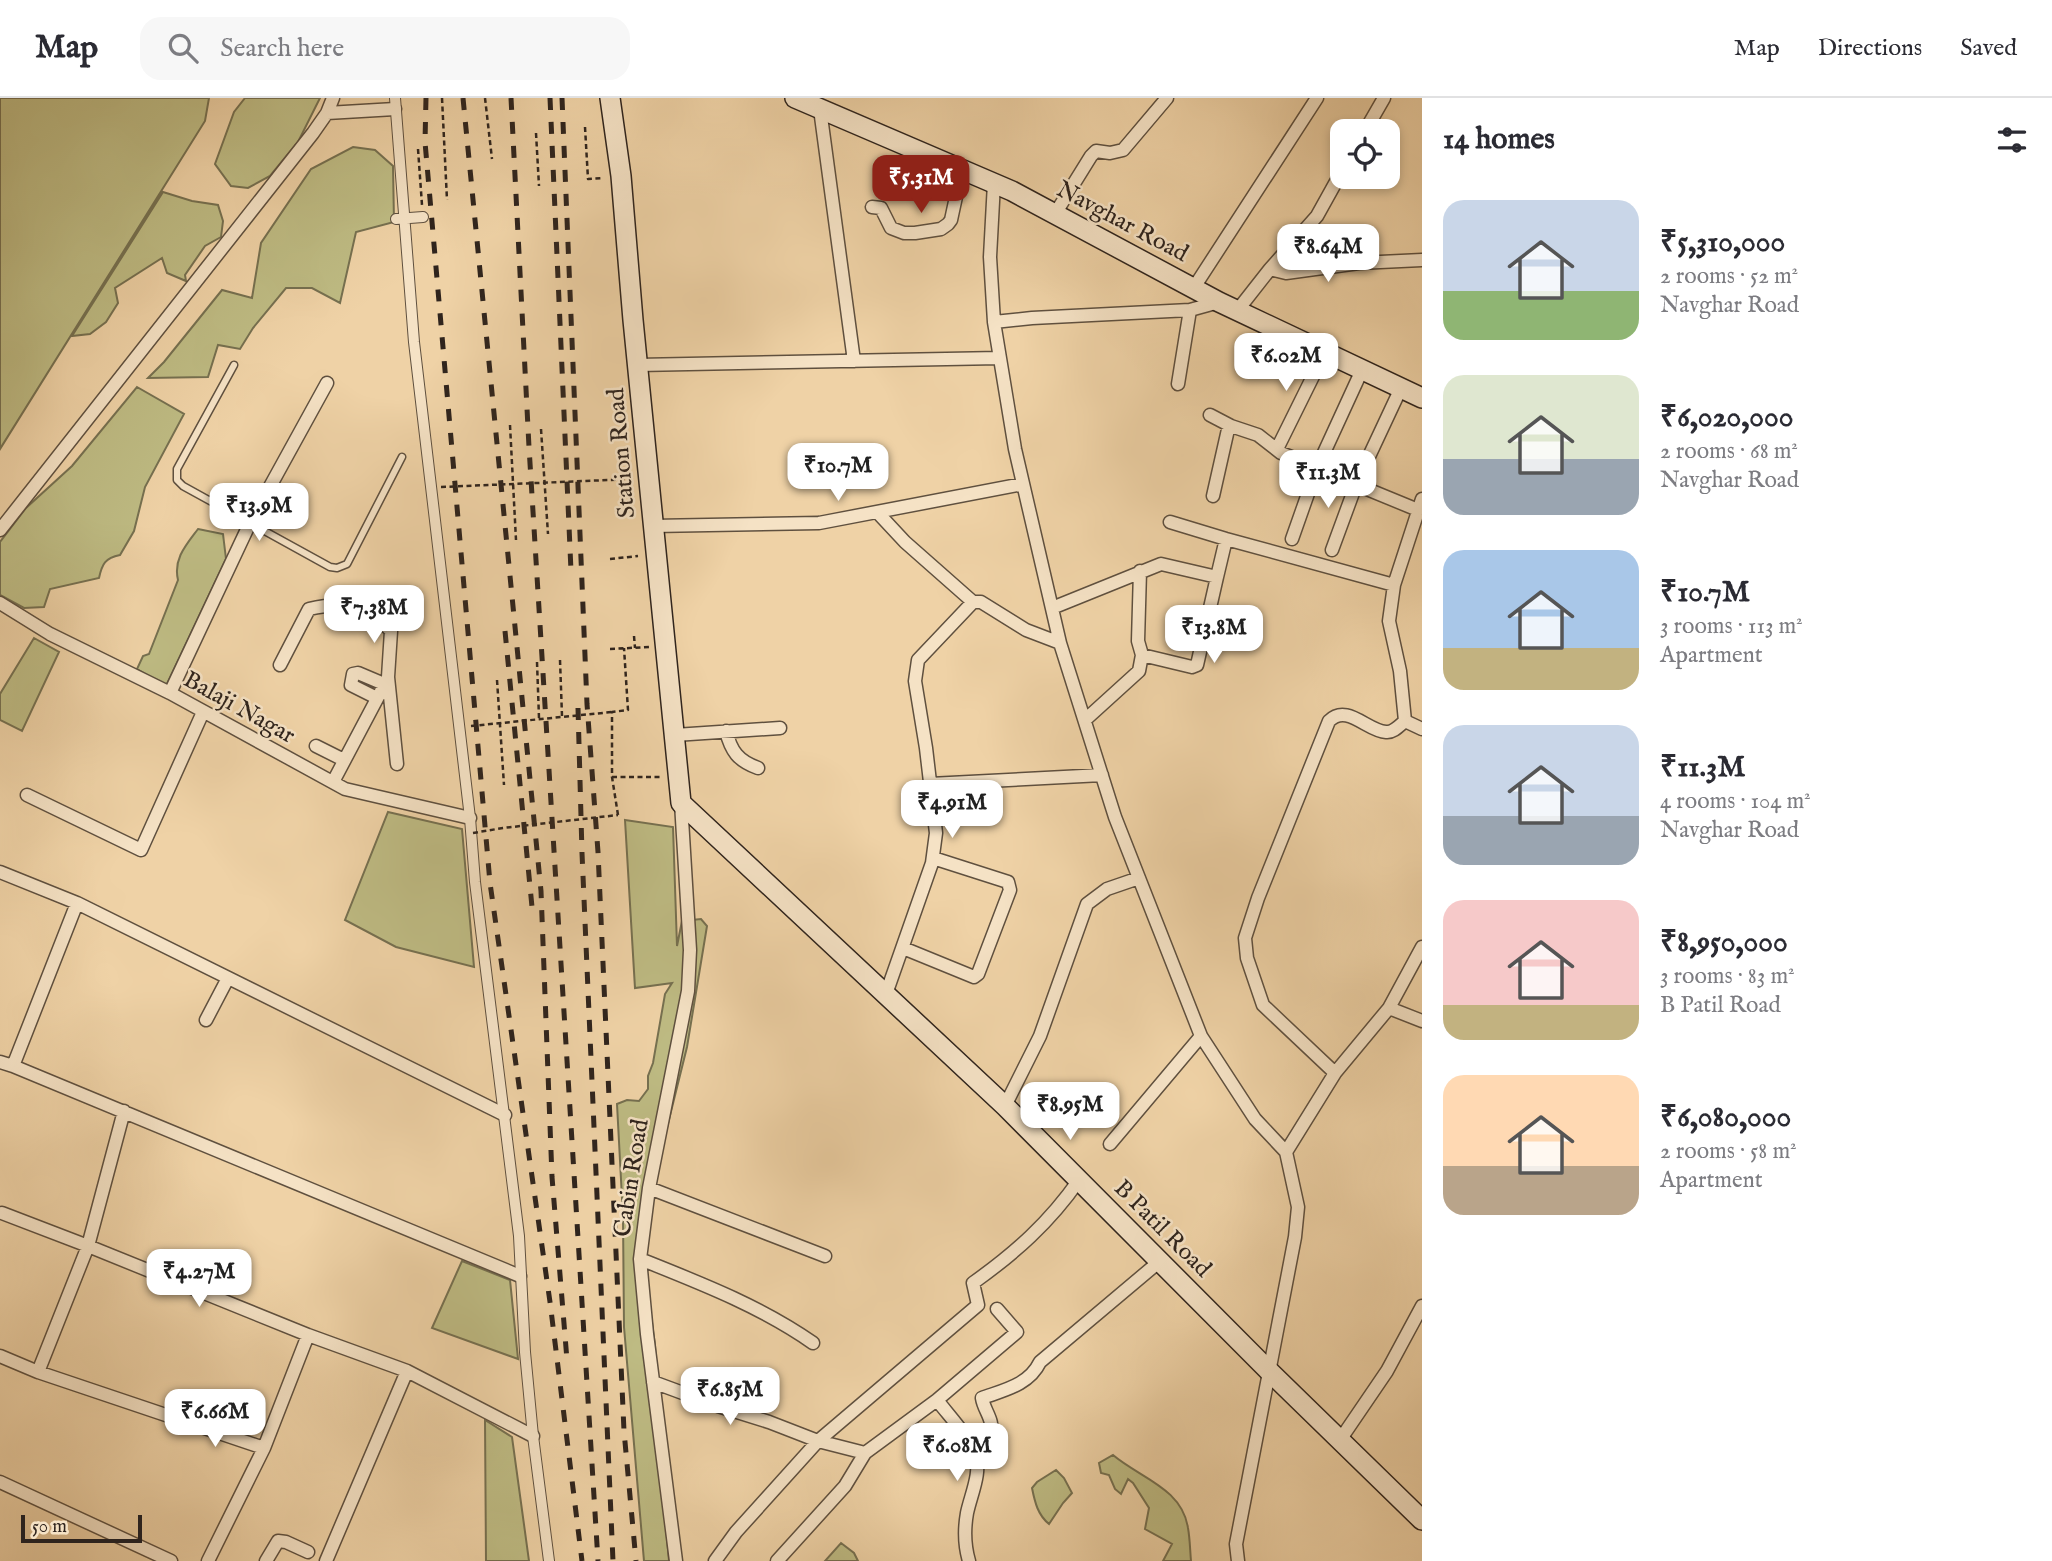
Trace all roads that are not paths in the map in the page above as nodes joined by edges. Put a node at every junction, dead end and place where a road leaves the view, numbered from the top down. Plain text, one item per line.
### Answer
1 (333, 98) edge
2 (610, 98) edge
3 (795, 98) edge
4 (1167, 98) edge
5 (1317, 98) edge
6 (1384, 98) edge
7 (395, 103) edge
8 (820, 109) junction
9 (327, 113) junction
10 (1372, 119) edge
11 (962, 169) junction
12 (994, 183) junction
13 (1332, 189) edge
14 (872, 208) dead end
15 (1055, 214) junction
16 (423, 217) road end
17 (400, 219) junction
18 (1422, 260) edge
19 (1270, 269) junction
20 (1194, 289) junction
21 (1219, 302) junction
22 (1190, 310) junction
23 (1237, 311) junction
24 (994, 322) junction
25 (1325, 352) junction
26 (999, 358) junction
27 (854, 361) junction
28 (234, 365) dead end
29 (638, 365) junction
30 (1362, 370) junction
31 (327, 383) dead end
32 (1178, 384) dead end
33 (1401, 388) junction
34 (1422, 398) edge
35 (1210, 415) dead end
36 (1229, 425) junction
37 (1277, 449) junction
38 (402, 457) dead end
39 (1317, 468) junction
40 (1357, 482) junction
41 (1023, 484) junction
42 (1213, 496) dead end
43 (1420, 505) edge
44 (877, 512) junction
45 (1170, 522) dead end
46 (250, 523) junction
47 (653, 526) junction
48 (0, 530) edge
49 (1292, 539) dead end
50 (1226, 540) junction
51 (1332, 550) dead end
52 (1140, 571) junction
53 (1217, 577) junction
54 (1394, 585) junction
55 (973, 602) junction
56 (0, 603) edge
57 (1052, 608) junction
58 (1060, 643) junction
59 (1142, 655) junction
60 (280, 665) dead end
61 (386, 681) junction
62 (170, 693) junction
63 (377, 698) junction
64 (203, 712) junction
65 (1085, 720) junction
66 (1405, 721) junction
67 (780, 728) dead end
68 (1422, 729) edge
69 (726, 731) junction
70 (675, 735) junction
71 (316, 746) dead end
72 (344, 760) junction
73 (397, 764) dead end
74 (758, 768) dead end
75 (1102, 775) junction
76 (332, 782) junction
77 (930, 784) junction
78 (27, 794) dead end
79 (681, 803) junction
80 (470, 818) junction
81 (933, 858) junction
82 (0, 872) edge
83 (1139, 878) junction
84 (77, 903) junction
85 (1422, 947) edge
86 (903, 948) junction
87 (228, 978) junction
88 (886, 995) junction
89 (1389, 1008) junction
90 (206, 1020) dead end
91 (1422, 1021) edge
92 (1200, 1036) junction
93 (6, 1064) edge
94 (1335, 1073) junction
95 (1005, 1106) junction
96 (124, 1111) junction
97 (505, 1115) junction
98 (1110, 1144) dead end
99 (1286, 1152) junction
100 (1079, 1180) junction
101 (649, 1188) junction
102 (2, 1213) dead end
103 (88, 1245) junction
104 (825, 1256) dead end
105 (640, 1259) junction
106 (1160, 1261) junction
107 (520, 1276) junction
108 (1422, 1306) edge
109 (997, 1309) dead end
110 (308, 1335) junction
111 (813, 1343) dead end
112 (0, 1356) edge
113 (407, 1371) junction
114 (38, 1372) junction
115 (1270, 1372) junction
116 (653, 1382) junction
117 (937, 1400) junction
118 (533, 1436) junction
119 (1340, 1440) junction
120 (818, 1441) junction
121 (970, 1444) junction
122 (264, 1448) junction
123 (865, 1453) junction
124 (0, 1482) edge
125 (1422, 1520) edge
126 (308, 1552) dead end
127 (170, 1561) edge
128 (208, 1561) edge
129 (265, 1561) edge
130 (326, 1561) edge
131 (549, 1561) edge
132 (676, 1561) edge
133 (715, 1561) edge
134 (777, 1561) edge
135 (969, 1561) edge
136 (1238, 1561) edge

1 - 9 street
2 - 29 main road, Station Road
3 - 8 main road, Navghar Road
4 - 15 street
5 - 20 street
6 - 10 street
7 - 9 street
7 - 17 street
8 - 11 main road, Navghar Road
8 - 27 street
9 - 48 street
11 - 12 main road, Navghar Road
11 - 14 street
12 - 15 main road, Navghar Road
12 - 24 street
13 - 19 street
15 - 20 main road, Navghar Road
16 - 17 street
17 - 80 street
18 - 19 street
19 - 23 street
20 - 21 main road, Navghar Road
21 - 22 street
21 - 23 main road, Navghar Road
22 - 24 street
22 - 32 street
23 - 25 main road, Navghar Road
24 - 26 street
25 - 30 main road, Navghar Road
25 - 37 street
26 - 27 street
26 - 41 street
27 - 29 street
28 - 46 lane
29 - 47 main road, Station Road
30 - 33 main road, Navghar Road
30 - 39 street
31 - 46 street
33 - 34 main road, Navghar Road
33 - 40 street
35 - 36 street
36 - 37 street
36 - 42 street
37 - 39 street
38 - 46 lane
39 - 40 street
39 - 49 street
40 - 43 street
40 - 51 street
41 - 44 street
41 - 57 street
43 - 54 street
44 - 47 street
44 - 55 street
45 - 50 street
46 - 62 street
47 - 70 main road, Station Road
50 - 53 street
50 - 54 street
52 - 53 street
52 - 57 street
52 - 59 street
53 - 59 street
54 - 66 street
55 - 58 street
55 - 77 street
56 - 62 street, Balaji Nagar
57 - 58 street
58 - 65 street
59 - 65 street
60 - 61 street
61 - 63 street
61 - 63 street
61 - 73 street
62 - 64 street, Balaji Nagar
63 - 72 street
64 - 76 street, Balaji Nagar
64 - 78 street
65 - 75 street
66 - 68 street
66 - 94 street
67 - 69 street
69 - 70 street
69 - 74 street
70 - 79 main road, Station Road
71 - 72 street
72 - 76 street
75 - 77 street
75 - 83 street
76 - 80 street, Balaji Nagar
77 - 81 street
79 - 88 main road, B Patil Road
79 - 101 street, Cabin Road
80 - 97 street
81 - 86 street
81 - 86 street
82 - 84 street
83 - 92 street
83 - 95 street
84 - 87 street
84 - 93 street
85 - 89 street
86 - 88 street
87 - 90 street
87 - 97 street
88 - 95 main road, B Patil Road
89 - 91 street
89 - 94 street
92 - 98 street
92 - 99 street
93 - 96 street
94 - 99 street
95 - 100 main road, B Patil Road
96 - 103 street
96 - 107 street
97 - 107 street
99 - 115 street
100 - 106 main road, B Patil Road
100 - 120 street
101 - 104 street
101 - 105 street, Cabin Road
102 - 103 street
103 - 110 street
103 - 114 street
105 - 111 street
105 - 116 street, Cabin Road
106 - 115 main road, B Patil Road
106 - 121 street
107 - 118 street
108 - 119 street
109 - 117 street
110 - 113 street
110 - 122 street
112 - 114 street
113 - 118 street
113 - 130 street
114 - 122 street
115 - 119 main road, B Patil Road
115 - 136 street
116 - 120 street
116 - 132 street, Cabin Road
117 - 121 street
117 - 123 street
118 - 131 street
119 - 125 main road, B Patil Road
120 - 123 street
120 - 133 street
121 - 135 street
122 - 128 street
123 - 134 street
124 - 127 street
126 - 129 street

